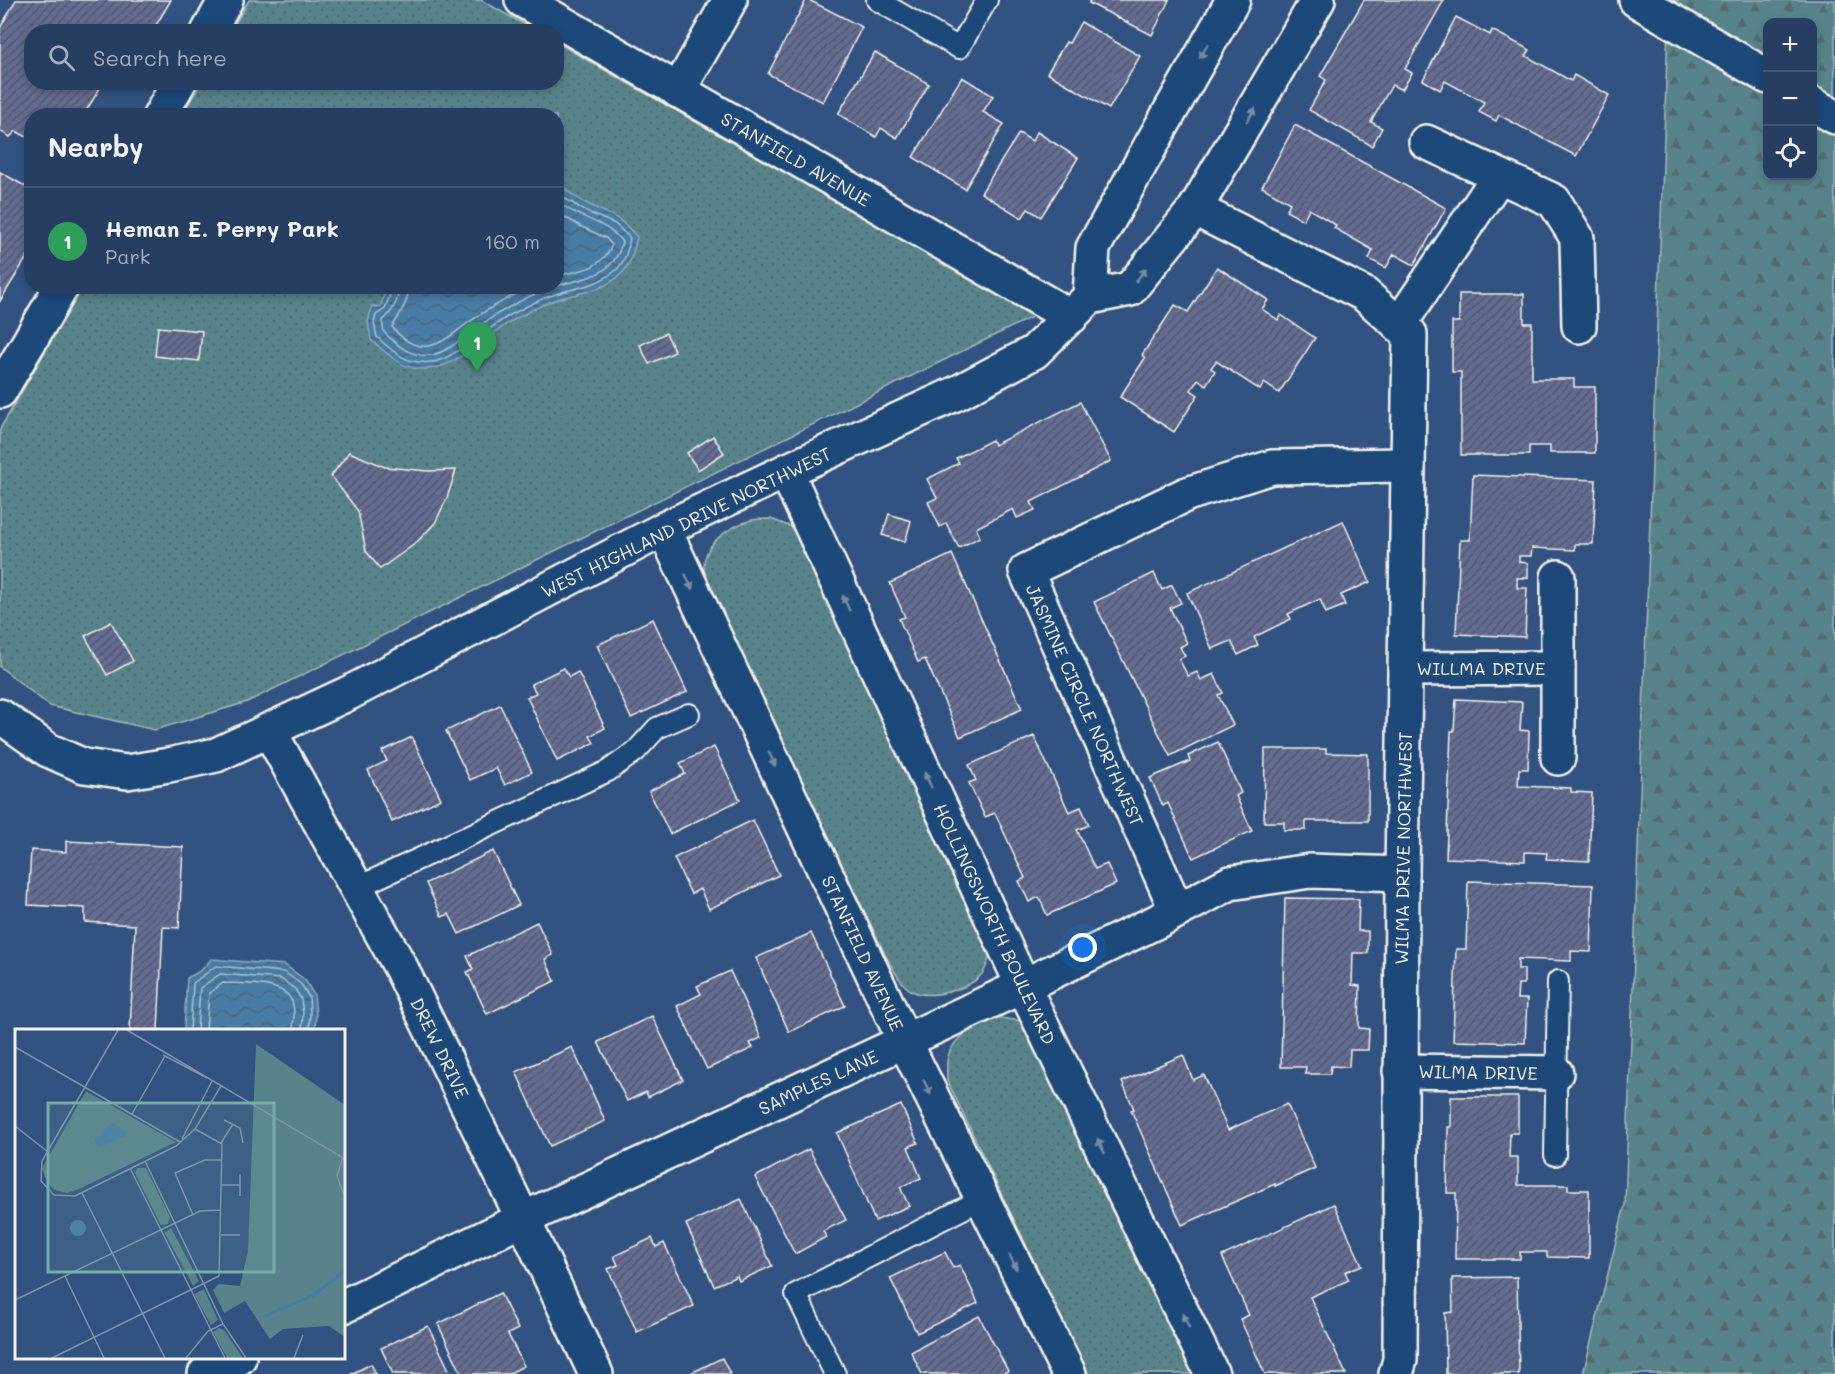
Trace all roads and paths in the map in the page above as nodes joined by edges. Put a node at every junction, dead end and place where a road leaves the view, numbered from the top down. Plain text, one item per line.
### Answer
1 (226, 0) edge
2 (522, 0) edge
3 (730, 0) edge
4 (877, 0) edge
5 (987, 0) edge
6 (1233, 0) edge
7 (1318, 0) edge
8 (1636, 0) edge
9 (212, 24) edge
10 (563, 24) edge
11 (564, 24) edge
12 (1763, 75) edge
13 (175, 90) edge
14 (678, 91) junction
15 (1817, 107) edge
16 (164, 108) edge
17 (1835, 117) edge
18 (1426, 142) dead end
19 (1499, 176) junction
20 (1195, 209) junction
21 (57, 294) edge
22 (1080, 307) junction
23 (1399, 326) junction
24 (1579, 326) dead end
25 (0, 391) edge
26 (1408, 465) junction
27 (786, 471) junction
28 (664, 529) junction
29 (1558, 577) dead end
30 (1558, 668) junction
31 (1405, 669) junction
32 (689, 714) dead end
33 (0, 717) edge
34 (269, 730) junction
35 (1558, 758) dead end
36 (1402, 874) junction
37 (356, 888) junction
38 (1177, 911) junction
39 (1558, 981) dead end
40 (1023, 986) junction
41 (905, 1042) junction
42 (1400, 1071) junction
43 (1556, 1073) junction
44 (1555, 1155) dead end
45 (982, 1199) junction
46 (523, 1219) junction
47 (345, 1306) edge
48 (236, 1359) edge
49 (1060, 1371) edge
50 (205, 1374) edge
51 (596, 1374) edge
52 (834, 1374) edge
53 (1212, 1374) edge
54 (1396, 1374) edge

1 - 9 street
2 - 10 street, STANFIELD AVENUE
3 - 14 street
4 - 5 lane
6 -> 22 street
20 -> 7 street
8 - 12 street
11 - 14 street, STANFIELD AVENUE
13 - 16 street
14 - 22 street, STANFIELD AVENUE
15 - 17 street
18 - 19 street
19 - 23 street
19 - 24 street
22 -> 20 street
20 - 23 street, WILMA DRIVE NORTHWEST
21 - 25 street
22 - 27 street, WEST HIGHLAND DRIVE NORTHWEST
23 - 26 street, WILMA DRIVE NORTHWEST
26 - 31 street, WILMA DRIVE NORTHWEST
26 - 38 street, JASMINE CIRCLE NORTHWEST
27 - 28 street, WEST HIGHLAND DRIVE NORTHWEST
40 -> 27 street, HOLLINGSWORTH BOULEVARD
28 - 34 street, WEST HIGHLAND DRIVE NORTHWEST
28 -> 41 street, STANFIELD AVENUE
29 - 30 street, WILLMA DRIVE
30 - 31 street, WILLMA DRIVE
30 - 35 street, WILLMA DRIVE
31 - 36 street, WILMA DRIVE NORTHWEST
32 - 37 lane
33 - 34 street, WEST HIGHLAND DRIVE NORTHWEST
34 - 37 street, DREW DRIVE
36 - 38 street, SAMPLES LANE
36 - 42 street, WILMA DRIVE NORTHWEST
37 - 46 street, DREW DRIVE
38 - 40 street, SAMPLES LANE
39 - 43 lane
40 - 41 street, SAMPLES LANE
53 -> 40 street, HOLLINGSWORTH BOULEVARD
41 -> 45 street, STANFIELD AVENUE
41 - 46 street, SAMPLES LANE
42 - 43 street, WILMA DRIVE
42 - 54 street, WILMA DRIVE NORTHWEST
43 - 44 lane
45 -> 49 street, STANFIELD AVENUE
45 - 52 lane
46 - 47 street, SAMPLES LANE
46 - 51 street, DREW DRIVE
48 - 50 street

